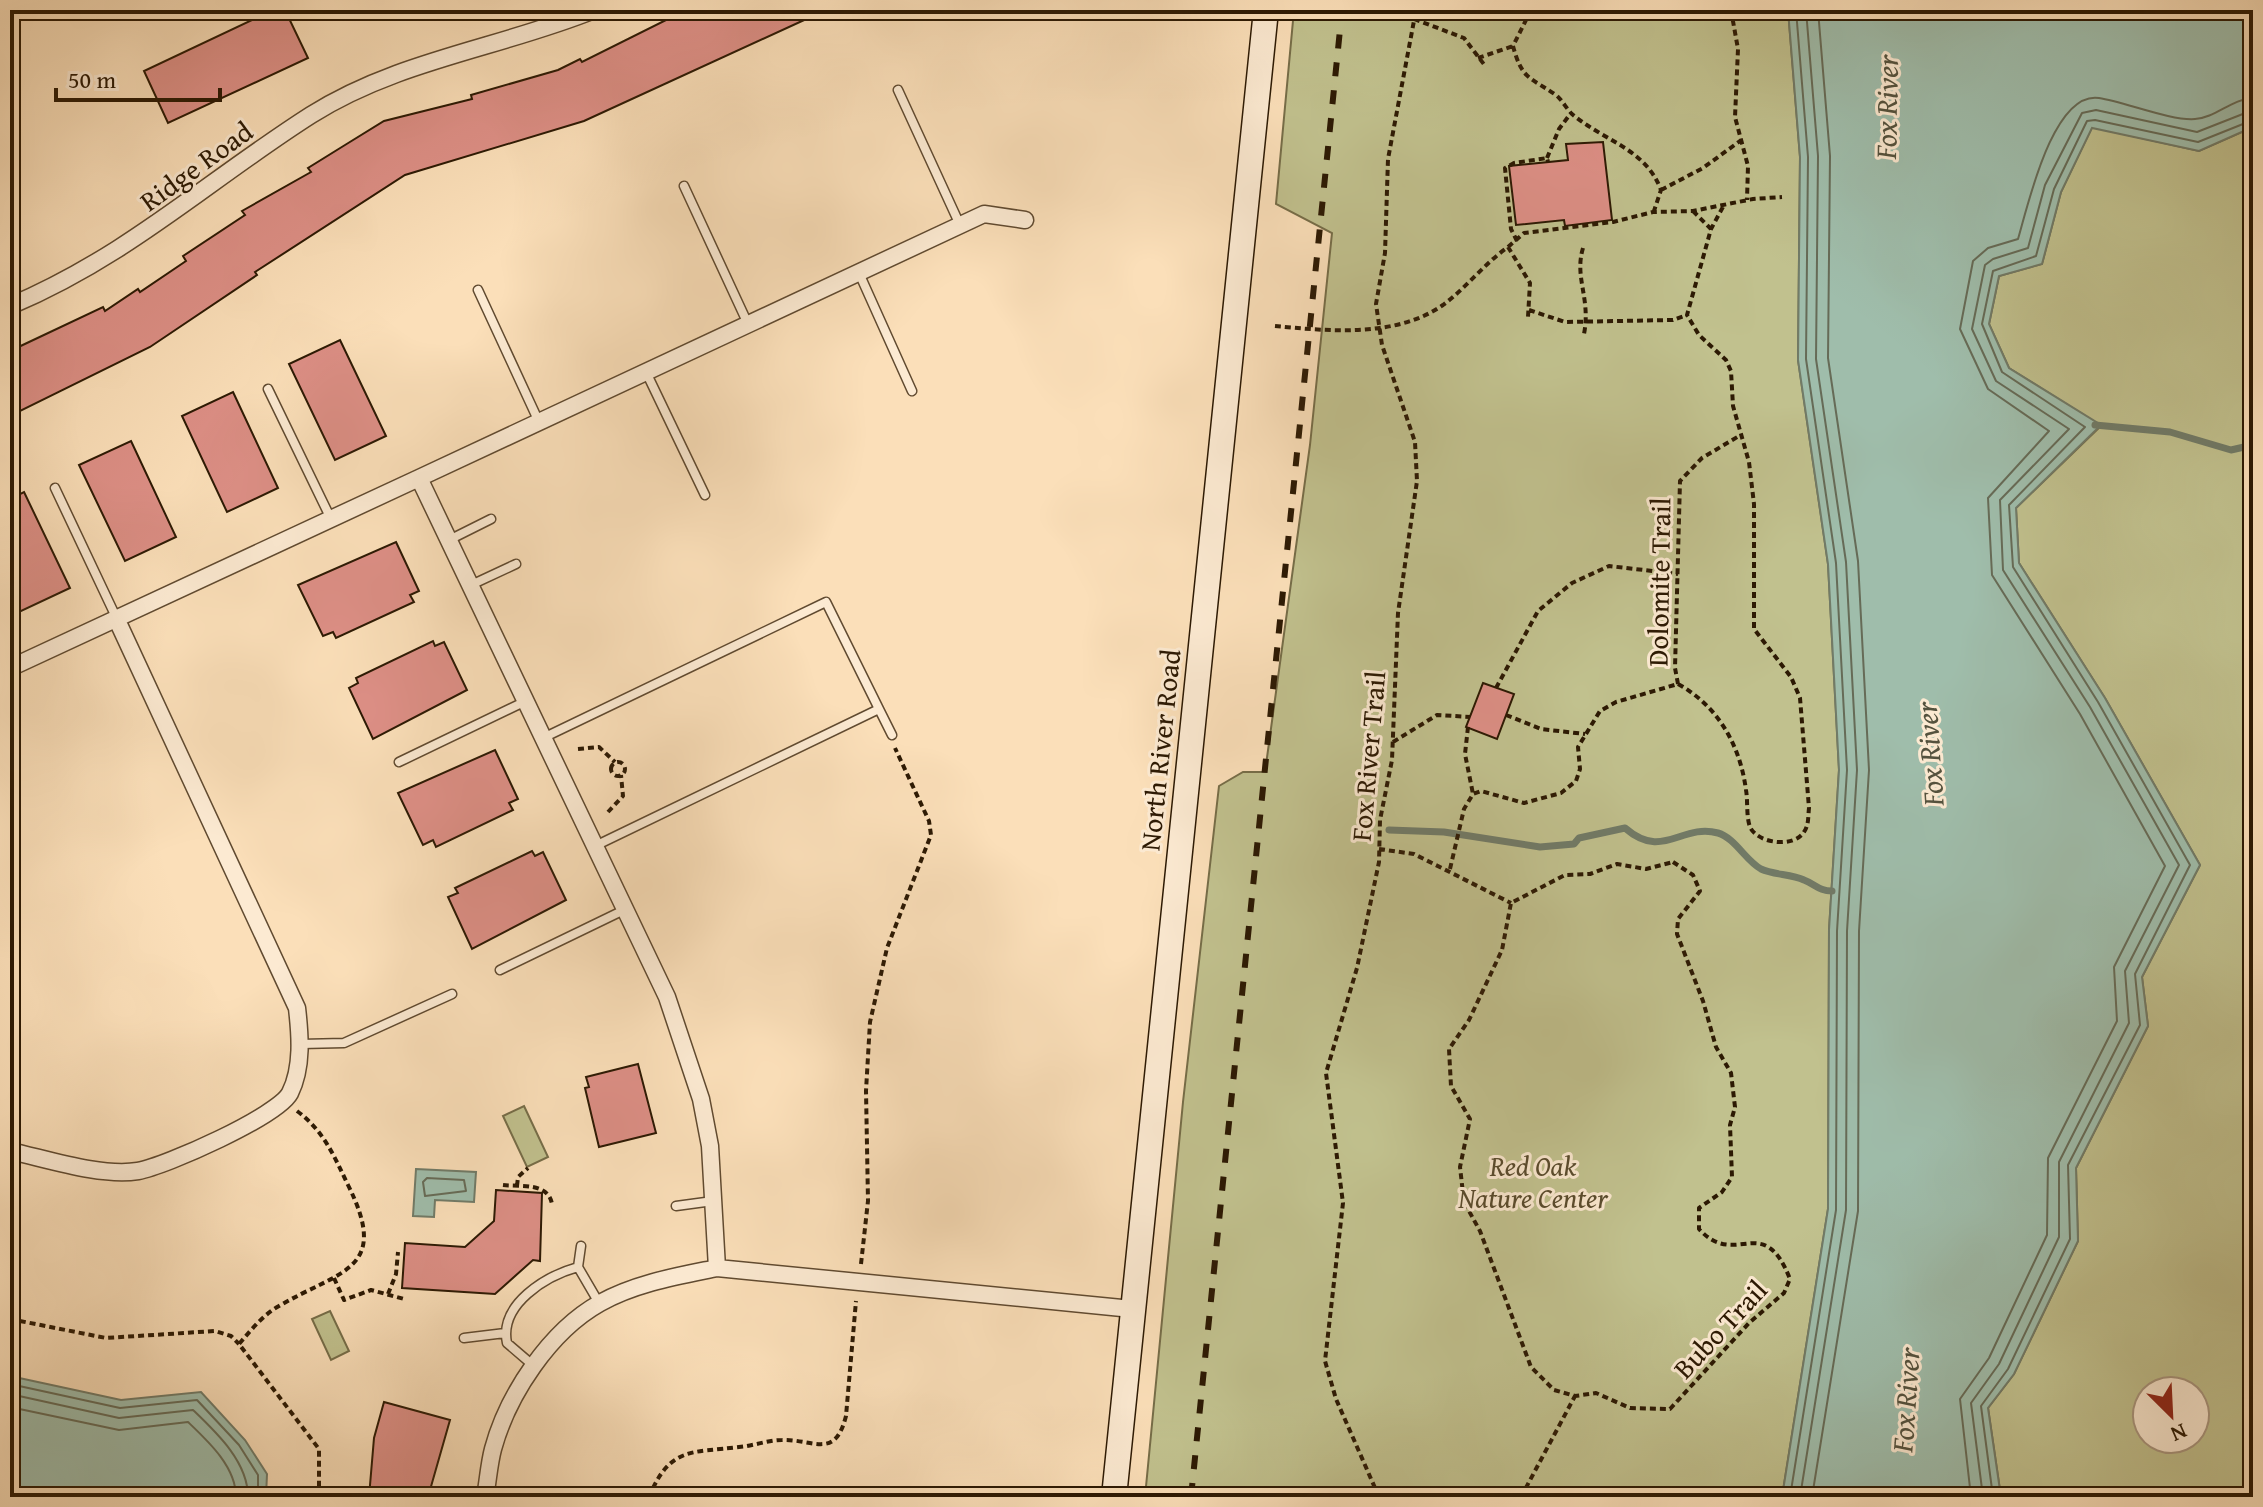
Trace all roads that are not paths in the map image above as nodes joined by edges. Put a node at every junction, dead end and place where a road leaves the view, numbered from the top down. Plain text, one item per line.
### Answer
1 (594, 10) edge
2 (1266, 10) edge
3 (898, 90) dead end
4 (684, 186) dead end
5 (1025, 220) dead end
6 (960, 225) junction
7 (859, 272) junction
8 (478, 290) dead end
9 (10, 306) edge
10 (748, 324) junction
11 (646, 372) junction
12 (268, 389) dead end
13 (912, 391) dead end
14 (539, 422) junction
15 (419, 478) junction
16 (55, 488) dead end
17 (705, 495) dead end
18 (331, 519) junction
19 (491, 519) dead end
20 (449, 540) junction
21 (516, 564) dead end
22 (470, 586) junction
23 (116, 618) junction
24 (10, 668) edge
25 (526, 701) junction
26 (879, 709) junction
27 (892, 735) road end
28 (543, 738) junction
29 (399, 762) dead end
30 (595, 846) junction
31 (625, 909) junction
32 (500, 970) dead end
33 (452, 994) dead end
34 (301, 1044) junction
35 (10, 1151) edge
36 (713, 1201) junction
37 (676, 1206) dead end
38 (581, 1246) dead end
39 (578, 1267) junction
40 (717, 1268) junction
41 (599, 1303) junction
42 (1132, 1309) junction
43 (505, 1333) junction
44 (464, 1338) dead end
45 (535, 1367) junction
46 (485, 1497) edge
47 (1114, 1497) edge

1 - 9 street, Ridge Road
2 - 42 main road, North River Road
3 - 6 lane
4 - 10 lane
5 - 6 street
6 - 7 street
7 - 10 street
7 - 13 lane
8 - 14 lane
10 - 11 street
11 - 14 street
11 - 17 lane
12 - 18 lane
14 - 15 street
15 - 18 street
15 - 20 street
16 - 23 lane
18 - 23 street
19 - 20 lane
20 - 22 street
21 - 22 lane
22 - 25 street
23 - 24 street
23 - 34 street
25 - 28 street
25 - 29 lane
26 - 27 lane
26 - 28 lane
26 - 30 lane
28 - 30 street
30 - 31 street
31 - 32 lane
31 - 36 street
33 - 34 lane
34 - 35 street
36 - 37 lane
36 - 40 street
38 - 39 lane
39 - 41 lane
39 - 43 lane
40 - 41 street
40 - 42 street
41 - 45 street
42 - 47 main road, North River Road
43 - 44 lane
43 - 45 lane
45 - 46 street

